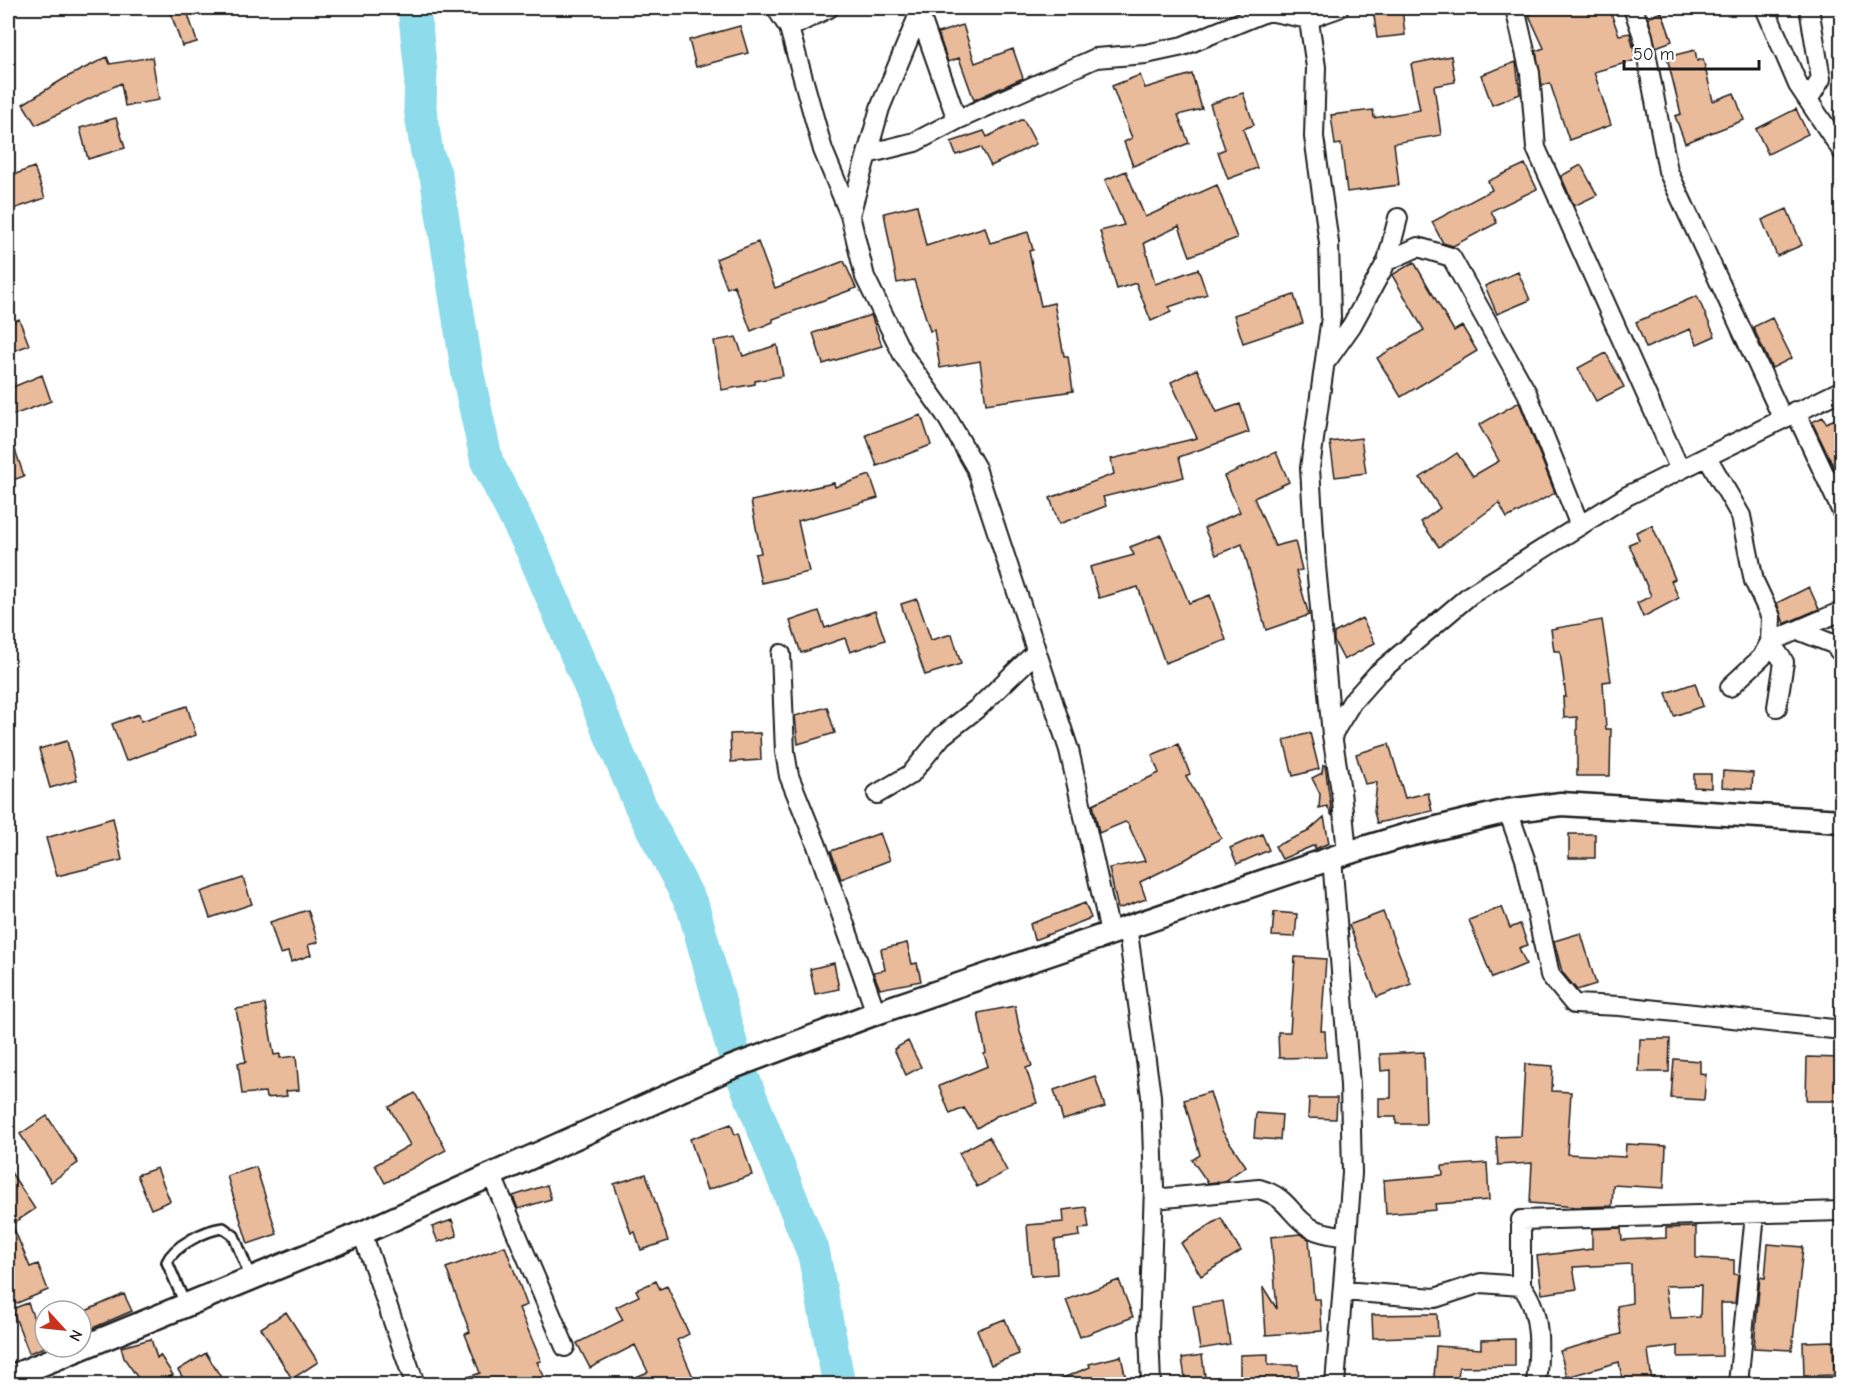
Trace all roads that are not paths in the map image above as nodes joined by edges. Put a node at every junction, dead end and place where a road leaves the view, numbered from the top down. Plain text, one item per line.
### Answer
1 (776, 8) edge
2 (829, 8) edge
3 (1339, 8) edge
4 (1515, 8) edge
5 (1633, 8) edge
6 (1765, 8) edge
7 (1809, 8) edge
8 (919, 11) edge
9 (1308, 13) edge
10 (789, 28) junction
11 (1808, 100) junction
12 (957, 120) junction
13 (1842, 151) edge
14 (867, 154) junction
15 (850, 215) junction
16 (1398, 218) dead end
17 (1387, 261) junction
18 (1326, 361) junction
19 (1842, 390) edge
20 (1789, 414) junction
21 (1707, 457) junction
22 (1680, 470) junction
23 (1842, 512) edge
24 (1580, 526) junction
25 (1842, 611) edge
26 (1800, 631) junction
27 (1770, 642) junction
28 (1036, 652) junction
29 (781, 654) dead end
30 (1842, 654) edge
31 (1730, 687) dead end
32 (1778, 707) dead end
33 (1332, 735) junction
34 (877, 794) dead end
35 (1508, 811) junction
36 (1842, 820) edge
37 (1339, 855) junction
38 (1118, 929) junction
39 (876, 1013) junction
40 (1842, 1030) edge
41 (492, 1176) junction
42 (1154, 1199) junction
43 (1842, 1211) edge
44 (1755, 1214) junction
45 (362, 1233) junction
46 (1347, 1237) junction
47 (250, 1276) junction
48 (1521, 1286) junction
49 (1343, 1291) junction
50 (184, 1304) junction
51 (565, 1347) dead end
52 (8, 1378) edge
53 (415, 1384) edge
54 (1151, 1384) edge
55 (1335, 1384) edge
56 (1536, 1384) edge
57 (1738, 1384) edge

1 - 10 street
2 - 10 street
3 - 9 street
4 - 22 street
5 - 20 street
6 - 11 street
7 - 11 street
8 - 12 street
8 - 14 street
9 - 12 street
9 - 18 street
10 - 15 street
11 - 13 street
12 - 14 street
14 - 15 street
15 - 28 street
16 - 17 street
17 - 18 street
17 - 24 street
18 - 33 street
19 - 20 street
20 - 21 street
20 - 23 street
21 - 22 street
21 - 27 street
22 - 24 street
24 - 33 street
25 - 26 street
26 - 27 street
26 - 30 street
27 - 31 street
27 - 32 street
28 - 34 street
28 - 38 street
29 - 39 street
33 - 37 street
35 - 36 street
35 - 37 street
35 - 40 street
37 - 38 street
37 - 46 street
38 - 39 street
38 - 42 street
39 - 41 street
41 - 45 street
41 - 51 street
42 - 46 street
42 - 54 street
43 - 44 street
44 - 48 street
44 - 57 street
45 - 47 street
45 - 53 street
46 - 49 street
47 - 50 street
47 - 50 lane
48 - 49 street
48 - 56 street
49 - 55 street
50 - 52 street

